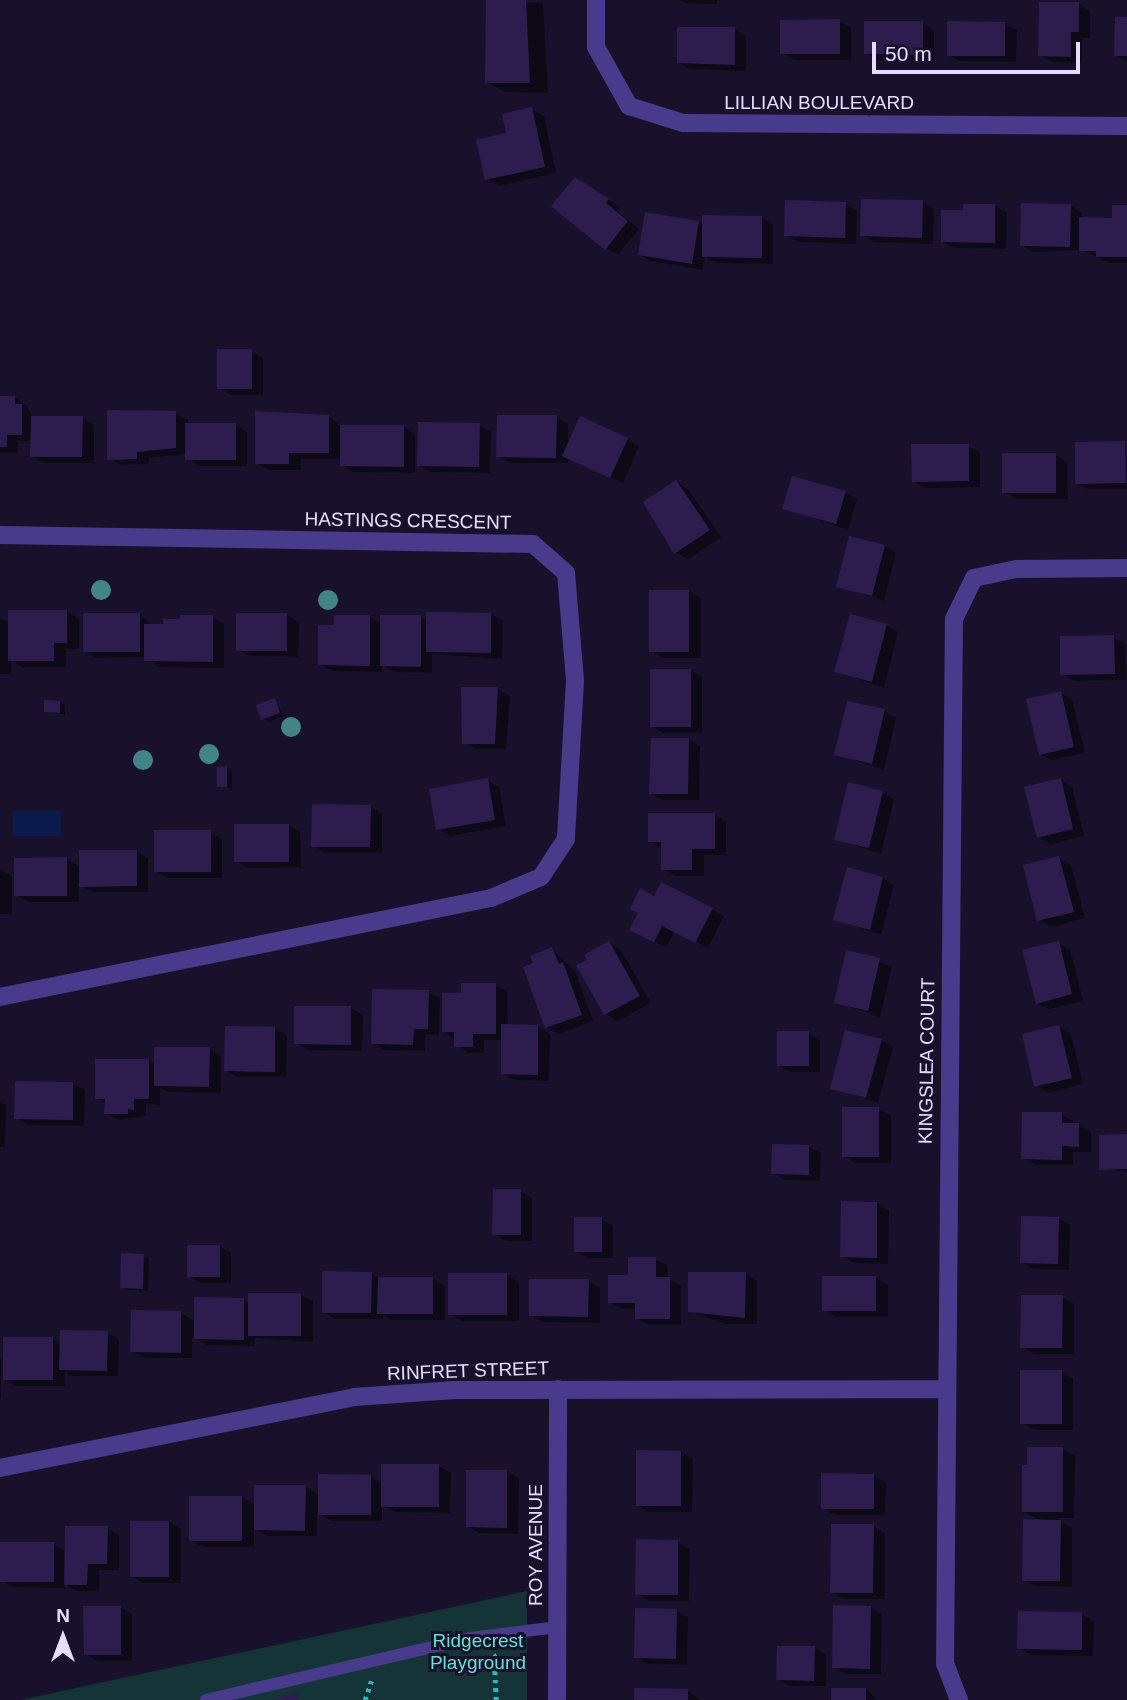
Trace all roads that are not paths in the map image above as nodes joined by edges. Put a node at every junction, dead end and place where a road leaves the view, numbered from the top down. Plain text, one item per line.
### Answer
1 (596, 0) edge
2 (1127, 126) edge
3 (0, 535) edge
4 (1127, 568) edge
5 (0, 997) edge
6 (558, 1389) junction
7 (945, 1389) junction
8 (0, 1468) edge
9 (557, 1627) junction
10 (206, 1700) edge
11 (557, 1700) edge
12 (959, 1700) edge

1 - 2 street, LILLIAN BOULEVARD
3 - 5 street, HASTINGS CRESCENT
4 - 7 street, KINGSLEA COURT
6 - 7 street, RINFRET STREET
6 - 8 street, RINFRET STREET
6 - 9 street, ROY AVENUE
7 - 12 street, KINGSLEA COURT
9 - 10 lane
9 - 11 street, ROY AVENUE

